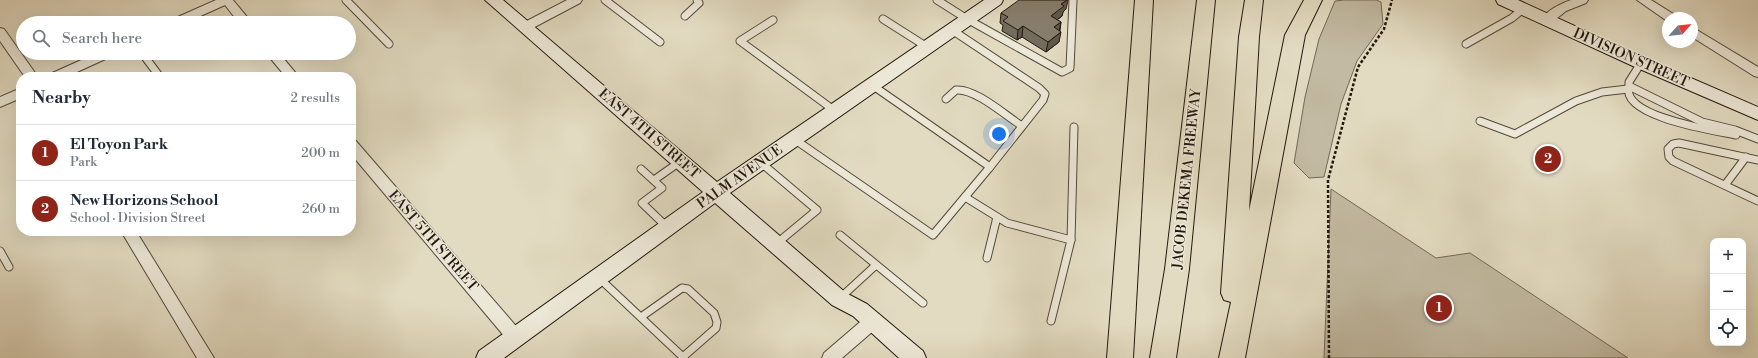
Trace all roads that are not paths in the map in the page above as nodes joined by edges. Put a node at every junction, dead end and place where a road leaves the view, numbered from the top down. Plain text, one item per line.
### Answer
1 (226, 0) edge
2 (346, 0) edge
3 (493, 0) edge
4 (576, 0) edge
5 (605, 0) edge
6 (697, 0) edge
7 (937, 0) edge
8 (995, 0) edge
9 (1073, 0) edge
10 (1144, 0) edge
11 (1206, 0) edge
12 (1254, 0) edge
13 (1313, 0) edge
14 (1504, 0) edge
15 (1582, 0) edge
16 (1643, 0) edge
17 (1524, 9) junction
18 (1662, 12) edge
19 (191, 16) edge
20 (240, 16) edge
21 (685, 16) dead end
22 (883, 19) dead end
23 (967, 19) junction
24 (773, 20) dead end
25 (1547, 20) junction
26 (525, 27) junction
27 (952, 30) junction
28 (0, 32) edge
29 (1698, 35) edge
30 (660, 42) dead end
31 (389, 44) dead end
32 (1466, 44) dead end
33 (927, 46) junction
34 (16, 54) edge
35 (20, 60) edge
36 (93, 60) edge
37 (147, 60) edge
38 (278, 60) edge
39 (1641, 63) junction
40 (28, 72) edge
41 (66, 72) edge
42 (156, 72) edge
43 (288, 72) edge
44 (1758, 73) edge
45 (872, 85) junction
46 (1628, 88) junction
47 (16, 94) edge
48 (946, 98) dead end
49 (0, 102) edge
50 (835, 111) junction
51 (1758, 114) edge
52 (1480, 121) dead end
53 (1022, 126) junction
54 (1074, 126) dead end
55 (794, 139) junction
56 (1755, 139) edge
57 (356, 151) edge
58 (1746, 157) junction
59 (1758, 160) edge
60 (681, 161) junction
61 (760, 162) junction
62 (990, 167) junction
63 (641, 169) dead end
64 (654, 180) junction
65 (1725, 185) junction
66 (717, 192) junction
67 (965, 197) junction
68 (1758, 201) edge
69 (997, 217) junction
70 (668, 228) junction
71 (840, 234) dead end
72 (131, 236) edge
73 (1071, 240) junction
74 (776, 244) junction
75 (0, 251) edge
76 (987, 258) dead end
77 (876, 265) junction
78 (9, 267) dead end
79 (599, 278) junction
80 (839, 299) junction
81 (923, 303) dead end
82 (641, 317) junction
83 (873, 321) junction
84 (1051, 321) dead end
85 (516, 338) junction
86 (491, 357) edge
87 (684, 357) edge
88 (206, 358) edge
89 (830, 358) edge
90 (915, 358) edge
91 (1120, 358) edge
92 (1162, 358) edge
93 (1229, 358) edge
94 (1232, 358) edge

1 - 19 street
1 - 20 street
2 - 31 lane
3 - 26 street, EAST 4TH STREET
4 - 26 street
5 - 30 lane
6 - 21 lane
7 - 23 lane
8 - 23 street, PALM AVENUE
9 - 23 lane
10 - 91 highway
11 - 92 highway, JACOB DEKEMA FREEWAY
12 - 93 highway
13 - 94 highway
14 - 17 street, DIVISION STREET
15 - 25 street
16 - 18 street
17 - 25 street, DIVISION STREET
17 - 32 lane
22 - 33 lane
23 - 27 street, PALM AVENUE
24 - 50 lane
25 - 39 street, DIVISION STREET
26 - 60 street, EAST 4TH STREET
27 - 33 street, PALM AVENUE
27 - 53 lane
28 - 34 street
29 - 44 street
33 - 45 street, PALM AVENUE
35 - 40 street
36 - 41 street
37 - 42 lane
38 - 43 street
39 - 46 lane
39 - 51 street, DIVISION STREET
45 - 50 street, PALM AVENUE
45 - 62 lane
46 - 52 lane
46 - 56 lane
46 - 56 lane
47 - 49 street
48 - 53 lane
50 - 55 street, PALM AVENUE
53 - 62 lane
54 - 73 lane
55 - 61 street, PALM AVENUE
55 - 67 lane
57 - 85 street, EAST 5TH STREET
58 - 59 lane
58 - 65 lane
58 - 65 lane
60 - 64 lane
60 - 66 street, EAST 4TH STREET
61 - 66 street, PALM AVENUE
61 - 74 lane
62 - 67 lane
63 - 64 lane
64 - 70 lane
65 - 68 lane
66 - 70 street, PALM AVENUE
66 - 74 street, EAST 4TH STREET
67 - 69 lane
69 - 73 lane
69 - 76 lane
70 - 79 street, PALM AVENUE
71 - 77 lane
72 - 88 street
73 - 84 lane
74 - 80 street, EAST 4TH STREET
75 - 78 lane
77 - 80 lane
77 - 81 lane
79 - 82 lane
79 - 85 street, PALM AVENUE
80 - 83 street, EAST 4TH STREET
82 - 87 lane
82 - 87 lane
83 - 89 street
83 - 90 street, EAST 4TH STREET
85 - 86 street, PALM AVENUE

